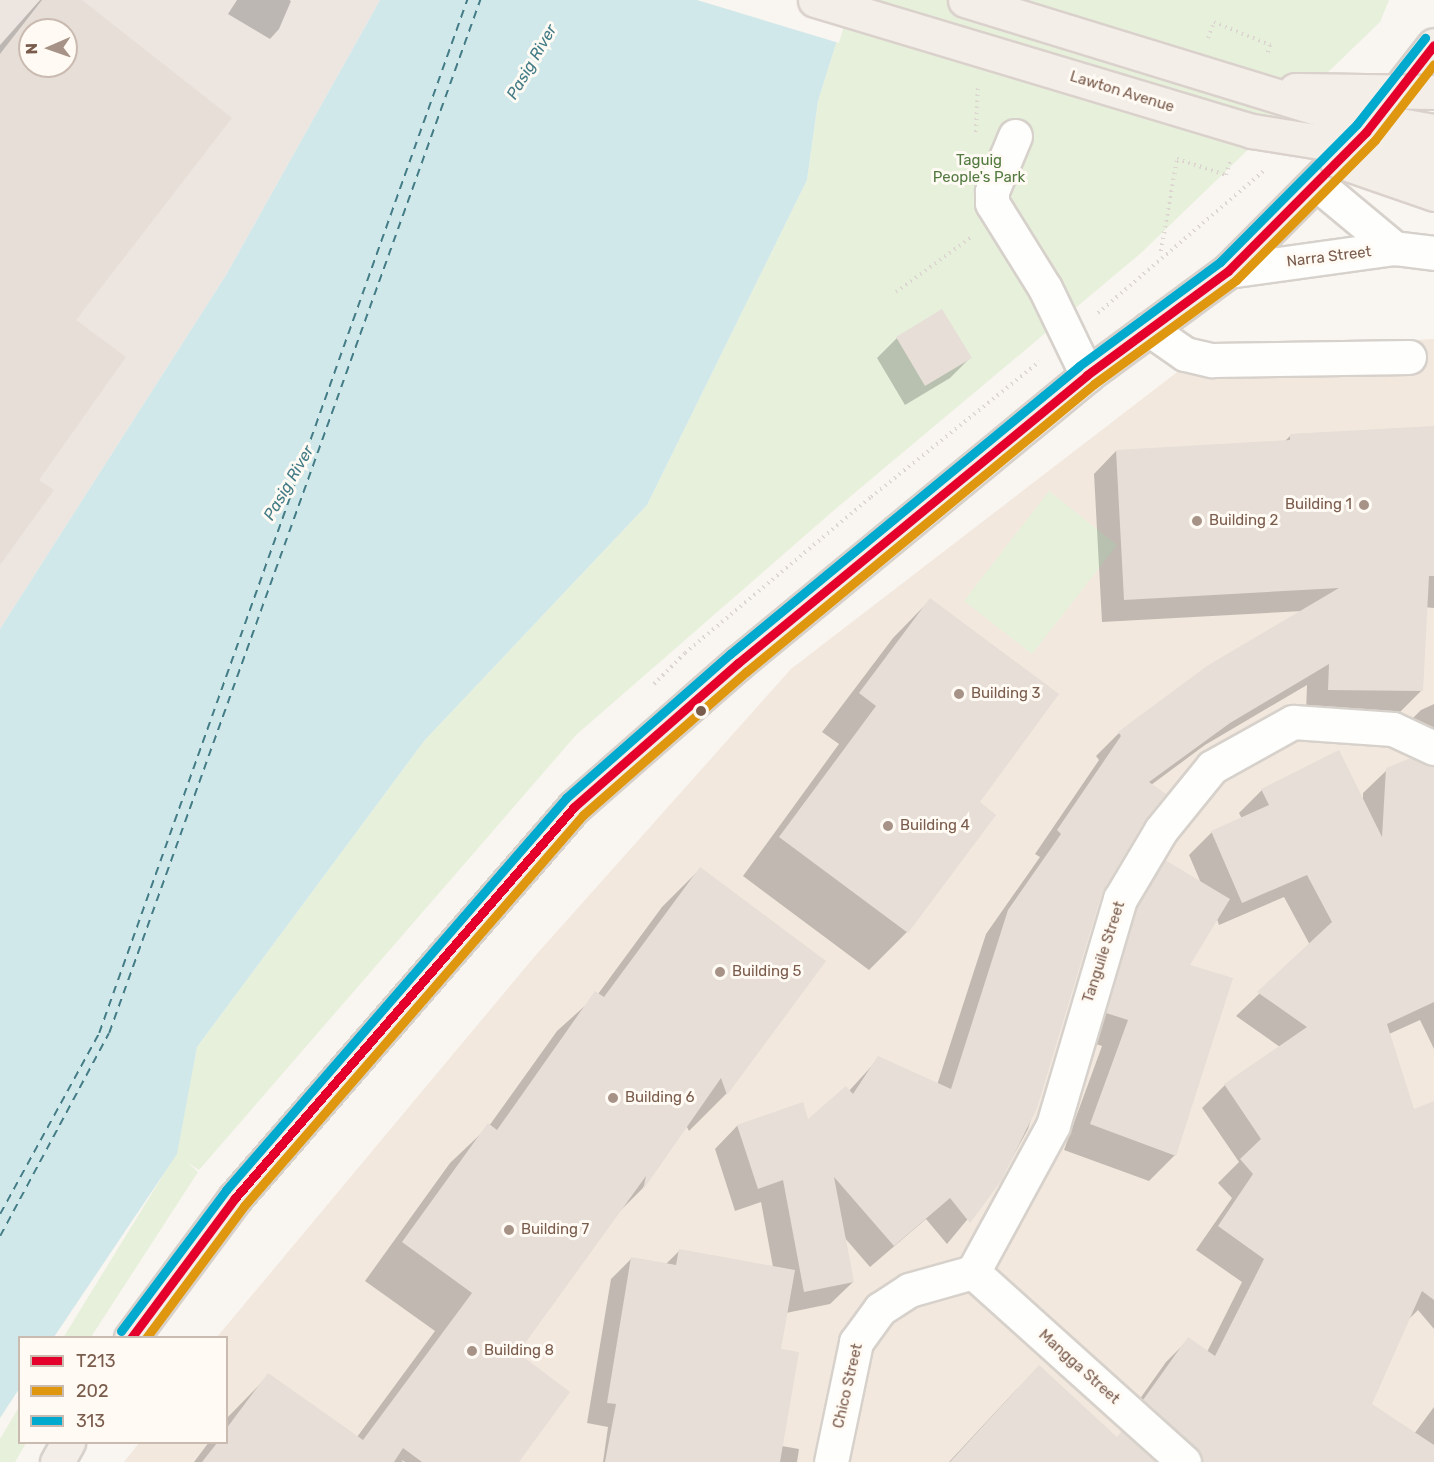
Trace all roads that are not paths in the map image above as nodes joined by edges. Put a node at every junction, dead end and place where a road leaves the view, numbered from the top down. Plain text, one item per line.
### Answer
1 (815, 0) edge
2 (965, 0) edge
3 (1434, 45) edge
4 (1264, 76) junction
5 (1434, 92) edge
6 (1252, 131) junction
7 (1434, 131) edge
8 (1366, 132) junction
9 (1015, 136) dead end
10 (1434, 144) edge
11 (1434, 160) edge
12 (1317, 183) junction
13 (1434, 194) edge
14 (1394, 248) junction
15 (1434, 253) edge
16 (1228, 271) junction
17 (1149, 329) junction
18 (1409, 357) dead end
19 (1087, 375) junction
20 (1434, 748) edge
21 (974, 1272) junction
22 (132, 1336) edge
23 (67, 1444) edge
24 (57, 1462) edge
25 (831, 1462) edge
26 (1184, 1462) edge

1 - 6 main road, Lawton Avenue, bridge
2 - 4 main road, bridge
3 - 8 main road
4 - 5 main road, bridge
4 - 7 main road, bridge
6 - 11 main road, Lawton Avenue, bridge
6 - 13 main road, bridge
8 - 10 main road
8 - 12 main road
9 - 19 street
12 - 14 street, Narra Street
12 - 16 main road
14 - 15 street, Narra Street
14 - 16 street, Narra Street
16 - 17 main road
17 - 18 street
17 - 19 main road
19 - 22 main road
20 - 21 street, Tanguile Street
21 - 25 street, Chico Street
21 - 26 street, Mangga Street
23 - 24 main road

